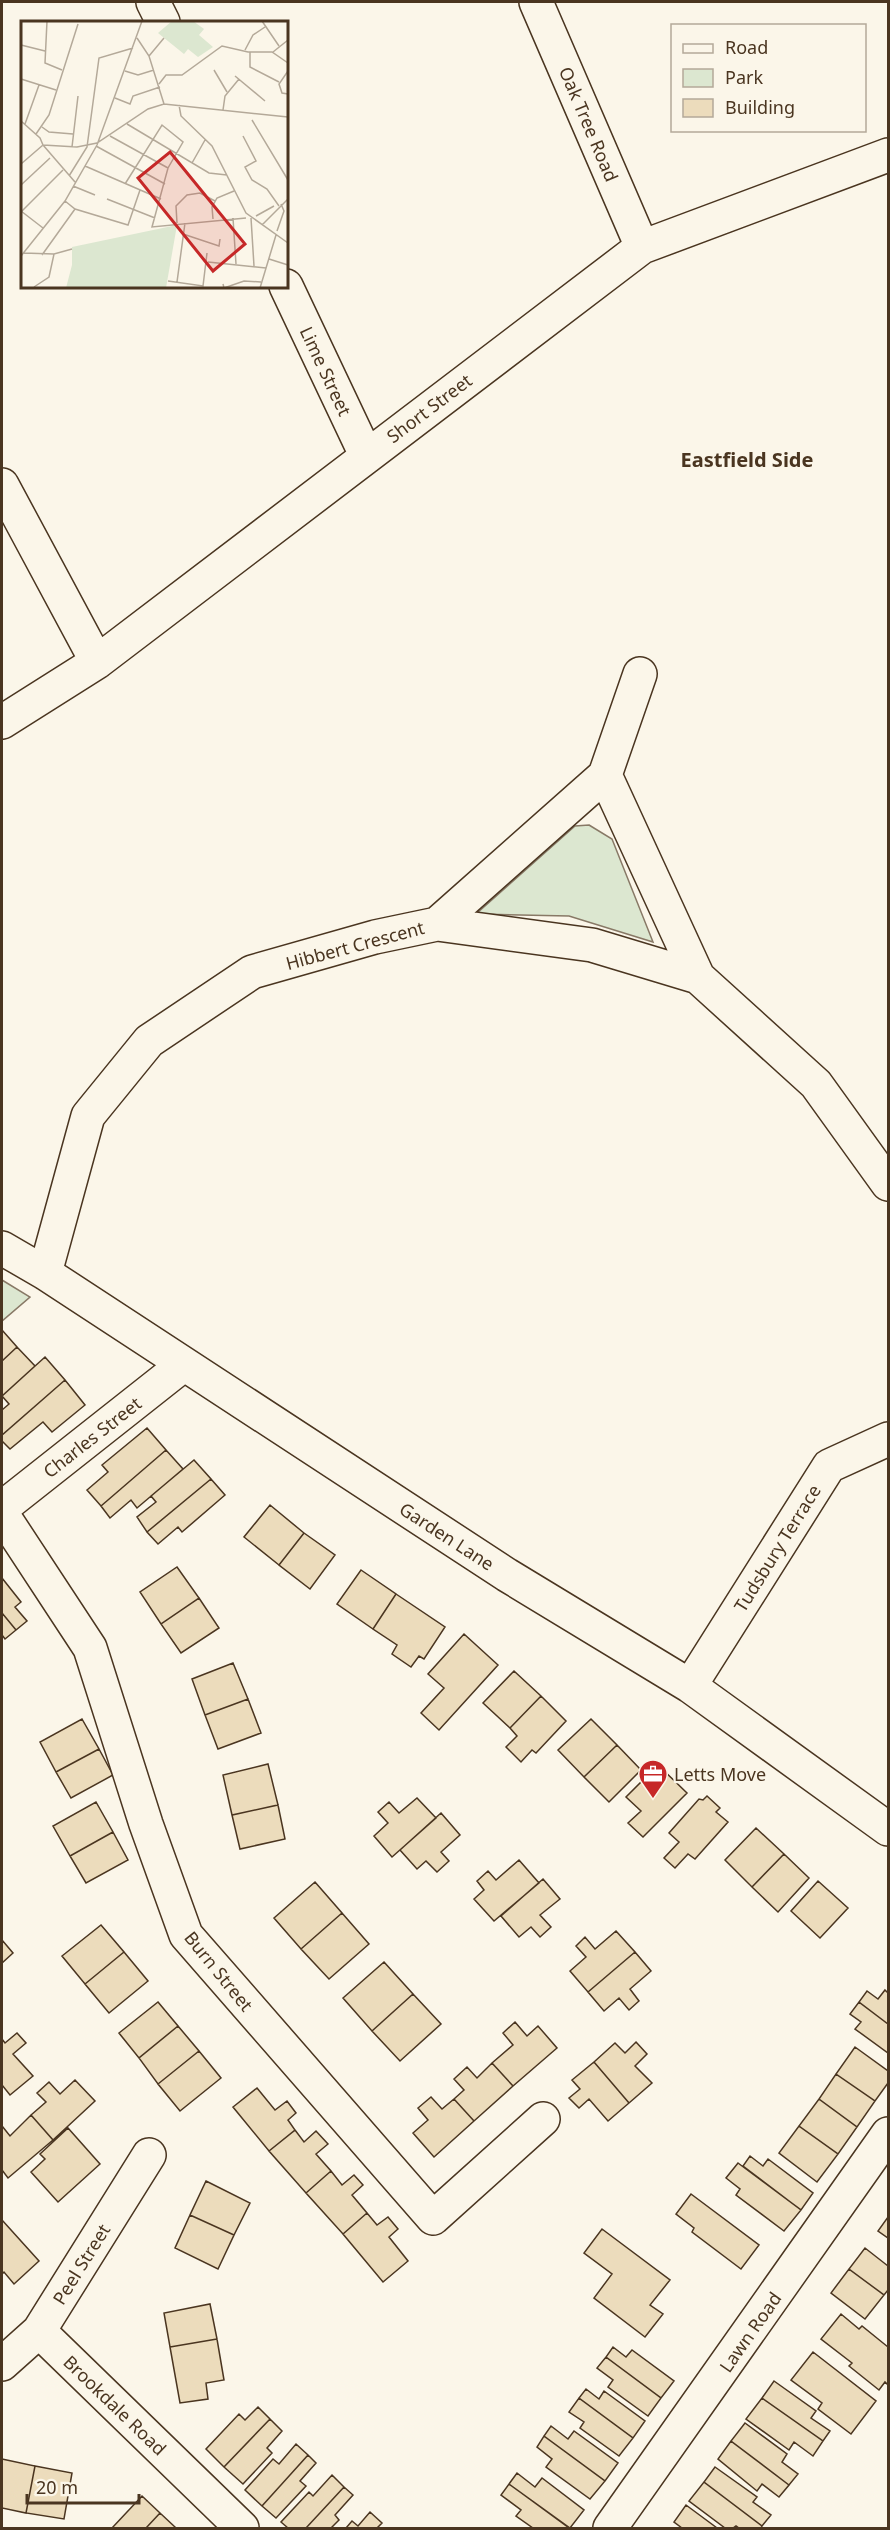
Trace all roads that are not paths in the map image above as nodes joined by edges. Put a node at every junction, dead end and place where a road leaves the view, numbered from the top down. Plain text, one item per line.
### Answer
1 (153, 2) edge
2 (536, 2) edge
3 (162, 21) edge
4 (888, 155) edge
5 (642, 247) junction
6 (287, 288) edge
7 (366, 455) junction
8 (2, 485) edge
9 (97, 662) junction
10 (640, 674) dead end
11 (2, 722) edge
12 (605, 775) junction
13 (437, 924) junction
14 (698, 977) junction
15 (888, 1184) edge
16 (2, 1248) edge
17 (45, 1273) junction
18 (183, 1365) junction
19 (888, 1439) edge
20 (2, 1509) edge
21 (2, 1514) edge
22 (690, 1686) junction
23 (888, 1829) edge
24 (543, 2119) dead end
25 (888, 2134) edge
26 (149, 2155) dead end
27 (39, 2331) junction
28 (2, 2364) edge
29 (242, 2529) edge
30 (610, 2529) edge

1 - 3 street
2 - 5 street, Oak Tree Road
4 - 5 street, Short Street
5 - 7 street, Short Street
6 - 7 street, Lime Street
7 - 9 street, Short Street
8 - 9 street
9 - 11 street, Short Street
10 - 12 street
12 - 13 street
12 - 14 street
13 - 14 street, Hibbert Crescent
13 - 17 street, Hibbert Crescent
14 - 15 street, Hibbert Crescent
16 - 17 street, Garden Lane
17 - 18 street, Garden Lane
18 - 20 street, Charles Street
18 - 22 street, Garden Lane
19 - 22 street, Tudsbury Terrace
21 - 24 street, Burn Street
22 - 23 street, Garden Lane
25 - 30 street, Lawn Road
26 - 27 street, Peel Street
27 - 28 street, Peel Street
27 - 29 street, Brookdale Road

